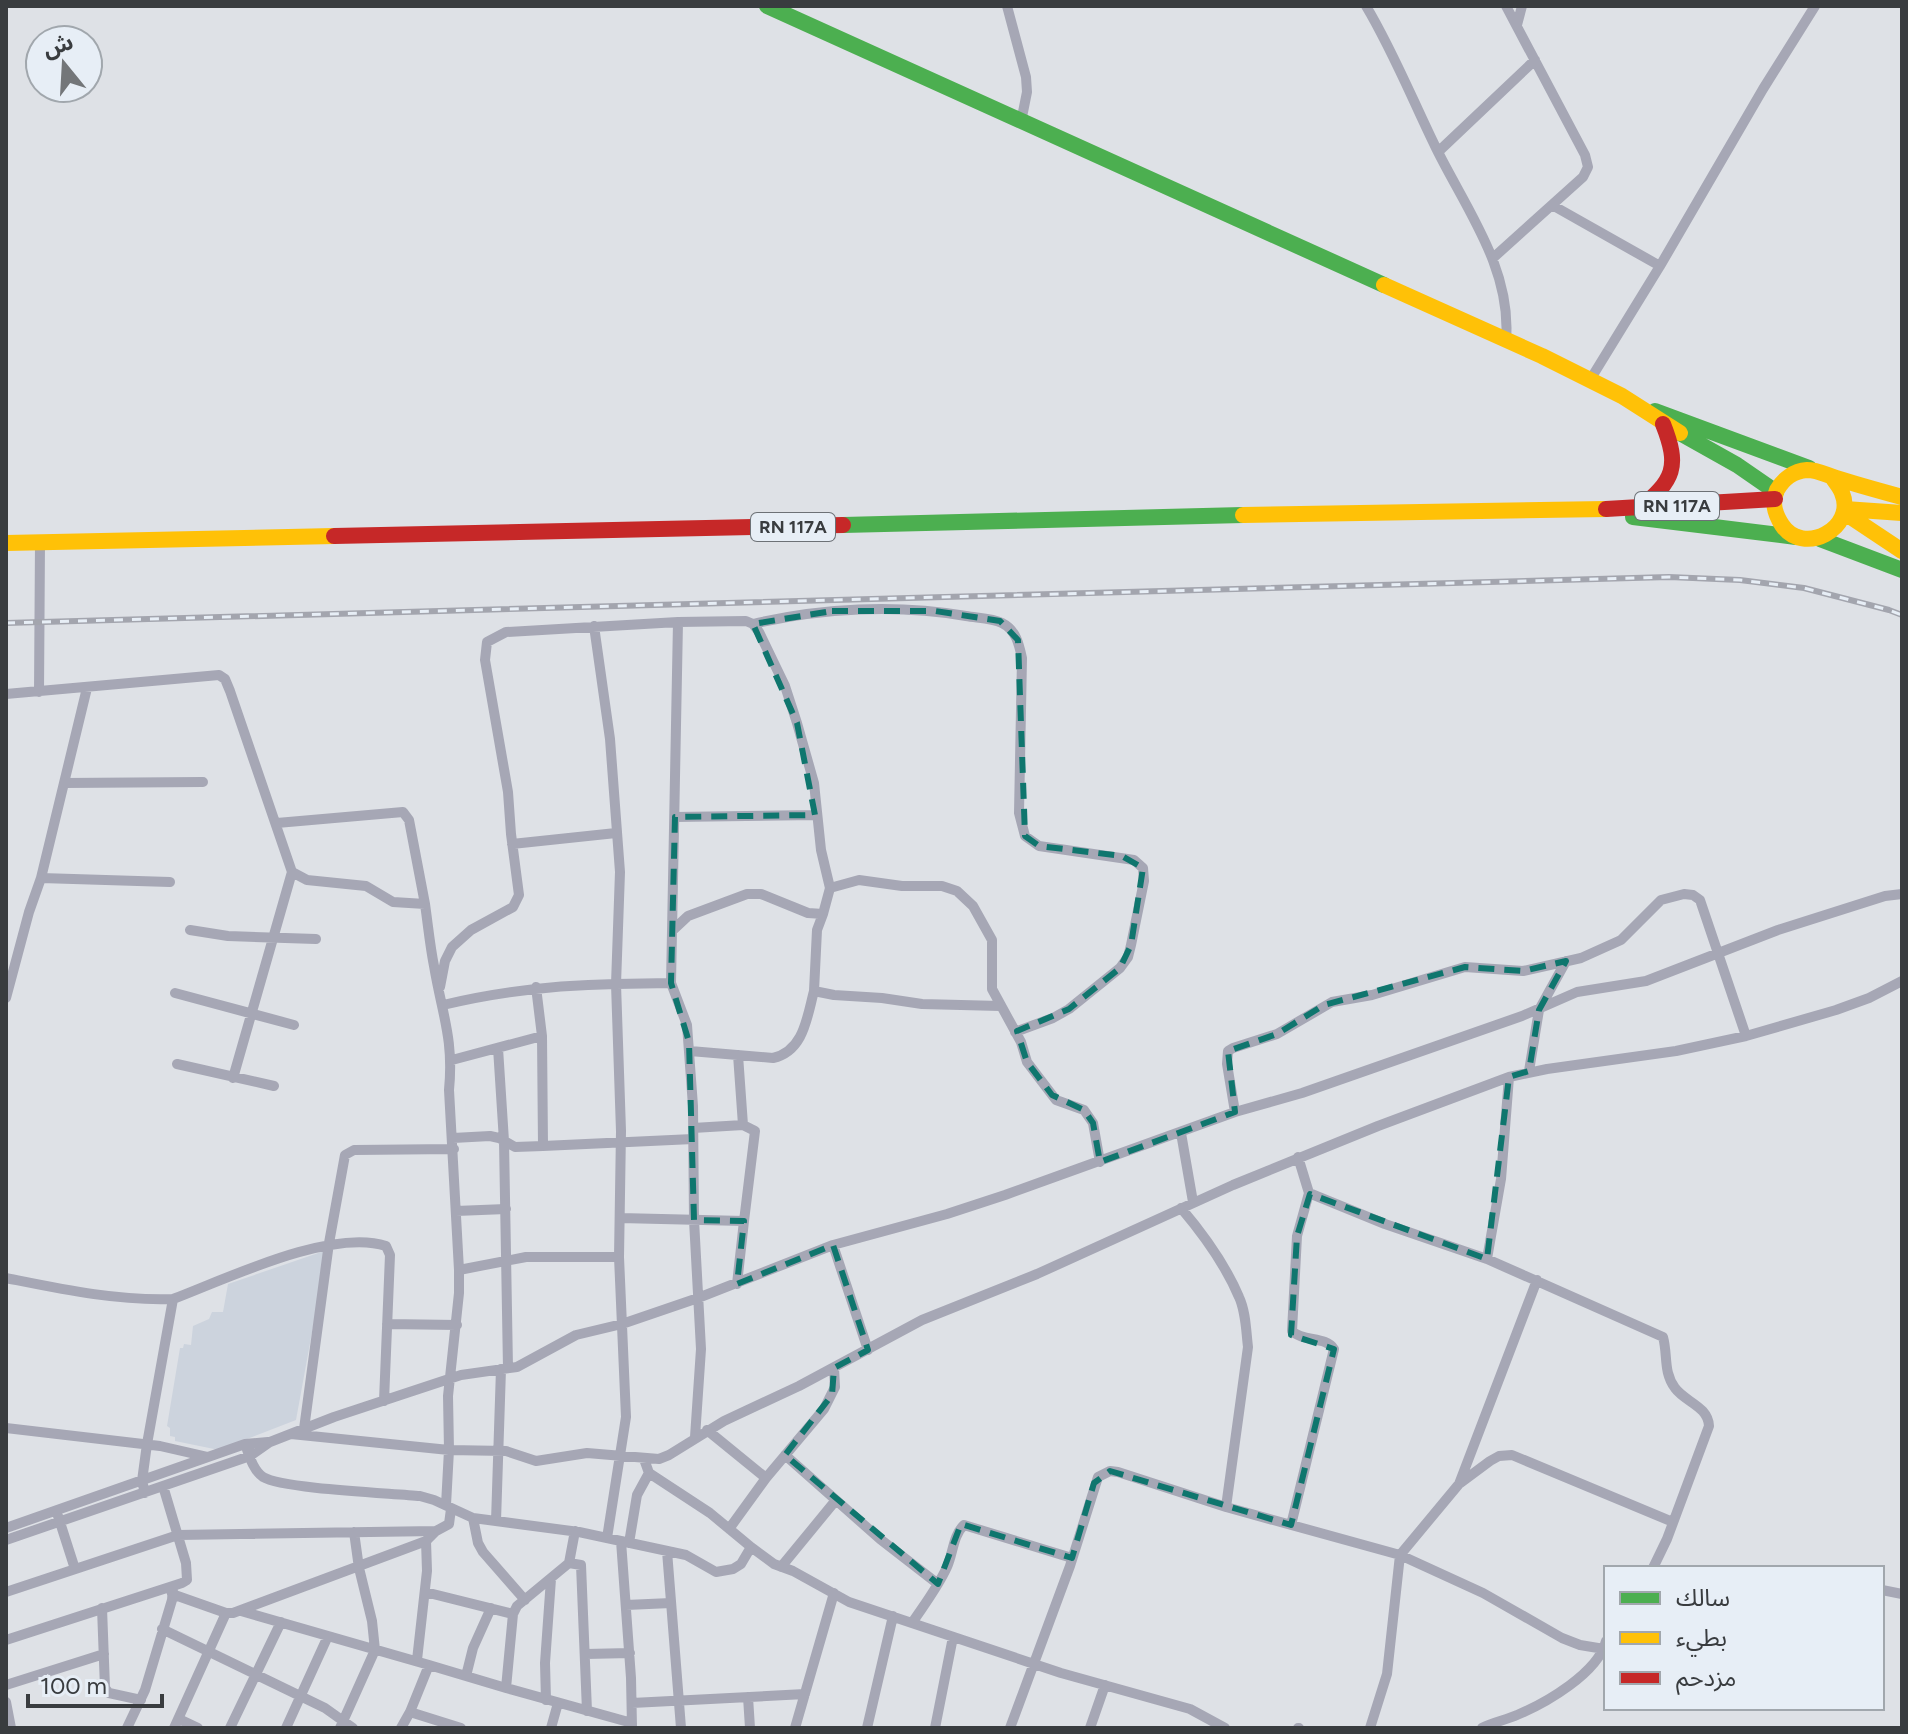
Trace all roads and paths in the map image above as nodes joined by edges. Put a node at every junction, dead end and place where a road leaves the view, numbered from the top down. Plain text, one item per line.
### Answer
1 (767, 6) edge
2 (1007, 6) edge
3 (1366, 6) edge
4 (1506, 6) edge
5 (1522, 6) edge
6 (1815, 6) edge
7 (1517, 25) junction
8 (1535, 60) junction
9 (1021, 122) junction
10 (1438, 152) junction
11 (1552, 205) junction
12 (1493, 258) junction
13 (1660, 266) junction
14 (1506, 340) junction
15 (1590, 380) junction
16 (1635, 403) junction
17 (1663, 424) junction
18 (1812, 469) junction
19 (1832, 477) junction
20 (1776, 495) junction
21 (1902, 497) edge
22 (1580, 509) junction
23 (1639, 509) junction
24 (1845, 511) junction
25 (1902, 513) edge
26 (1796, 537) junction
27 (1820, 539) junction
28 (40, 542) junction
29 (6, 543) edge
30 (1902, 551) edge
31 (1902, 570) edge
32 (678, 622) junction
33 (753, 624) junction
34 (594, 626) junction
35 (87, 688) junction
36 (39, 692) junction
37 (6, 694) edge
38 (203, 782) dead end
39 (64, 783) junction
40 (816, 815) junction
41 (675, 817) junction
42 (277, 823) junction
43 (616, 833) junction
44 (512, 844) junction
45 (292, 872) junction
46 (41, 878) junction
47 (170, 882) dead end
48 (830, 888) junction
49 (1902, 894) edge
50 (425, 904) junction
51 (823, 914) junction
52 (190, 930) dead end
53 (673, 930) junction
54 (274, 937) junction
55 (316, 939) dead end
56 (1718, 953) junction
57 (1566, 961) junction
58 (1902, 981) edge
59 (671, 983) junction
60 (616, 984) junction
61 (536, 987) junction
62 (440, 991) junction
63 (814, 991) junction
64 (175, 993) dead end
65 (6, 998) edge
66 (443, 1005) junction
67 (1000, 1006) junction
68 (1539, 1010) junction
69 (253, 1014) junction
70 (294, 1025) dead end
71 (1015, 1032) junction
72 (542, 1036) junction
73 (1746, 1036) junction
74 (498, 1048) junction
75 (690, 1051) junction
76 (738, 1055) junction
77 (452, 1060) junction
78 (177, 1064) dead end
79 (1529, 1071) junction
80 (1509, 1077) junction
81 (233, 1078) junction
82 (274, 1086) dead end
83 (1235, 1112) junction
84 (743, 1125) junction
85 (1181, 1133) junction
86 (693, 1134) junction
87 (504, 1141) junction
88 (621, 1142) junction
89 (454, 1143) junction
90 (543, 1146) junction
91 (1298, 1157) junction
92 (1100, 1162) junction
93 (1309, 1193) junction
94 (1193, 1202) junction
95 (1181, 1208) junction
96 (506, 1209) junction
97 (456, 1211) junction
98 (620, 1218) junction
99 (694, 1220) junction
100 (744, 1221) junction
101 (329, 1243) junction
102 (833, 1245) junction
103 (619, 1257) junction
104 (1487, 1259) junction
105 (505, 1261) junction
106 (459, 1270) junction
107 (6, 1278) edge
108 (1537, 1280) junction
109 (737, 1284) junction
110 (698, 1298) junction
111 (173, 1299) junction
112 (387, 1324) junction
113 (622, 1324) junction
114 (457, 1325) junction
115 (868, 1350) junction
116 (505, 1368) junction
117 (834, 1368) junction
118 (451, 1379) junction
119 (384, 1401) junction
120 (6, 1428) edge
121 (304, 1429) junction
122 (707, 1430) junction
123 (289, 1434) junction
124 (695, 1437) junction
125 (270, 1442) junction
126 (147, 1444) junction
127 (245, 1444) junction
128 (449, 1450) junction
129 (500, 1451) junction
130 (785, 1455) junction
131 (250, 1456) junction
132 (620, 1456) junction
133 (208, 1457) junction
134 (644, 1459) junction
135 (649, 1473) junction
136 (766, 1478) junction
137 (1459, 1484) junction
138 (163, 1486) junction
139 (144, 1487) junction
140 (836, 1500) junction
141 (448, 1507) junction
142 (1226, 1507) junction
143 (56, 1511) junction
144 (473, 1518) junction
145 (496, 1521) junction
146 (1673, 1522) junction
147 (60, 1523) junction
148 (1291, 1525) junction
149 (6, 1528) edge
150 (729, 1529) junction
151 (436, 1531) junction
152 (575, 1531) junction
153 (354, 1532) junction
154 (178, 1535) junction
155 (607, 1538) junction
156 (6, 1540) edge
157 (426, 1541) junction
158 (625, 1542) junction
159 (751, 1547) junction
160 (667, 1551) junction
161 (1400, 1555) junction
162 (1072, 1558) junction
163 (569, 1563) junction
164 (1654, 1566) edge
165 (781, 1567) junction
166 (359, 1568) junction
167 (75, 1569) junction
168 (551, 1579) junction
169 (938, 1584) junction
170 (173, 1590) junction
171 (6, 1592) edge
172 (425, 1592) junction
173 (834, 1593) junction
174 (525, 1600) junction
175 (671, 1603) junction
176 (626, 1605) junction
177 (102, 1608) junction
178 (491, 1608) junction
179 (241, 1611) junction
180 (226, 1613) junction
181 (513, 1614) junction
182 (893, 1616) junction
183 (281, 1622) junction
184 (912, 1623) junction
185 (162, 1629) junction
186 (328, 1636) junction
187 (953, 1637) junction
188 (6, 1640) edge
189 (1604, 1645) edge
190 (1604, 1646) edge
191 (207, 1650) junction
192 (375, 1650) junction
193 (630, 1653) junction
194 (104, 1654) junction
195 (586, 1654) junction
196 (417, 1660) junction
197 (1034, 1664) junction
198 (429, 1665) junction
199 (257, 1674) junction
200 (466, 1676) junction
201 (6, 1685) edge
202 (1105, 1685) junction
203 (506, 1688) junction
204 (805, 1694) junction
205 (301, 1696) junction
206 (748, 1697) junction
207 (141, 1700) junction
208 (546, 1700) junction
209 (679, 1700) junction
210 (6, 1702) edge
211 (558, 1703) junction
212 (632, 1703) junction
213 (587, 1711) junction
214 (410, 1712) junction
215 (176, 1724) edge
216 (632, 1725) edge
217 (345, 1726) edge
218 (11, 1728) edge
219 (127, 1728) edge
220 (198, 1728) edge
221 (230, 1728) edge
222 (286, 1728) edge
223 (401, 1728) edge
224 (461, 1728) edge
225 (551, 1728) edge
226 (681, 1728) edge
227 (750, 1728) edge
228 (795, 1728) edge
229 (867, 1728) edge
230 (935, 1728) edge
231 (1010, 1728) edge
232 (1090, 1728) edge
233 (1225, 1728) edge
234 (1370, 1728) edge
235 (1482, 1728) edge

1 - 9 main road
2 - 9 street
3 - 10 street
4 - 7 street
5 - 7 street
6 - 13 street
7 - 8 street
8 - 10 street
8 - 11 street
9 - 14 main road
10 - 12 street
11 - 12 street
11 - 13 street
12 - 14 street
13 - 15 street
14 - 15 main road
15 - 16 main road
16 - 17 main road
16 - 18 main road
17 - 20 main road
17 - 23 main road
18 - 19 main road
18 - 20 main road
19 - 21 main road
19 - 24 main road
20 - 23 main road, RN 117A
20 - 26 main road
22 - 23 main road, RN 117A
22 - 26 main road
22 - 28 main road, RN 117A
24 - 25 main road
24 - 27 main road
24 - 30 main road
26 - 27 main road
27 - 31 main road
28 - 29 main road, RN 117A
28 - 36 street
32 - 33 street
32 - 34 street
32 - 41 street
33 - 40 street
33 - 71 street
34 - 43 street
34 - 44 street
35 - 36 street
35 - 39 street
35 - 42 street
36 - 37 street
38 - 39 street
39 - 46 street
40 - 41 street
40 - 48 street
41 - 53 street
42 - 45 street
42 - 50 street
43 - 44 street
43 - 60 street
44 - 62 street
45 - 50 street
45 - 54 street
46 - 47 street
46 - 65 street
48 - 51 street
48 - 67 street
49 - 56 street
50 - 62 street
51 - 53 street
51 - 63 street
52 - 54 street
53 - 59 street
54 - 55 street
54 - 69 street
56 - 57 street
56 - 68 street
56 - 73 street
57 - 68 street
57 - 83 street
58 - 73 street
59 - 60 street
59 - 75 street
60 - 61 street
60 - 88 street
61 - 66 street
61 - 72 street
62 - 66 street
63 - 67 street
63 - 76 street
64 - 69 street
66 - 77 street
67 - 71 street
68 - 79 street
68 - 83 street
69 - 70 street
69 - 81 street
71 - 92 street
72 - 74 street
72 - 90 street
73 - 79 street
74 - 77 street
74 - 87 street
75 - 76 street
75 - 86 street
76 - 84 street
77 - 89 street
78 - 81 street
79 - 80 street
80 - 91 street
80 - 104 street
81 - 82 street
83 - 85 street
84 - 86 street
84 - 100 street
85 - 92 street
85 - 94 street
86 - 88 street
86 - 99 street
87 - 89 street
87 - 90 street
87 - 96 street
88 - 90 street
88 - 98 street
89 - 97 street
89 - 101 street
91 - 93 street
91 - 94 street
92 - 102 street
93 - 104 street
93 - 148 street
94 - 95 street
95 - 115 street
95 - 142 street
96 - 97 street
96 - 105 street
97 - 106 street
98 - 99 street
98 - 103 street
99 - 100 street
99 - 110 street
100 - 109 street
101 - 111 street
101 - 112 street
101 - 121 street
102 - 109 street
102 - 115 street
103 - 105 street
103 - 113 street
104 - 108 street
105 - 106 street
105 - 116 street
106 - 114 street
107 - 111 street
108 - 137 street
108 - 146 street
109 - 110 street
110 - 113 street
110 - 124 street
111 - 126 street
112 - 114 street
112 - 119 street
113 - 116 street
113 - 132 street
114 - 118 street
115 - 117 street
116 - 118 street
116 - 129 street
117 - 122 street
117 - 130 street
118 - 119 street
118 - 128 street
119 - 121 street
120 - 126 street
121 - 123 street
122 - 124 street
122 - 136 street
123 - 125 street
123 - 128 street
124 - 134 street
125 - 127 street
125 - 131 street
126 - 133 street
126 - 139 street
127 - 131 street
127 - 133 street
128 - 129 street
128 - 141 street
129 - 132 street
129 - 145 street
130 - 136 street
130 - 140 street
131 - 138 street
131 - 141 street
132 - 134 street
132 - 155 street
133 - 139 street
134 - 135 street
135 - 150 street
135 - 158 street
136 - 150 street
137 - 146 street
137 - 161 street
138 - 139 street
138 - 154 street
139 - 143 street
139 - 147 street
140 - 165 street
140 - 169 street
141 - 144 street
141 - 151 street
142 - 148 street
142 - 162 street
143 - 147 street
143 - 149 street
144 - 145 street
144 - 174 street
145 - 152 street
146 - 164 street
147 - 156 street
147 - 167 street
148 - 161 street
150 - 159 street
151 - 153 street
151 - 157 street
152 - 155 street
152 - 163 street
153 - 154 street
153 - 166 street
154 - 167 street
154 - 170 street
155 - 158 street
157 - 166 street
157 - 172 street
158 - 160 street
158 - 176 street
159 - 160 street
159 - 165 street
160 - 175 street
161 - 189 street
161 - 234 street
162 - 169 street
162 - 197 street
163 - 168 street
163 - 195 street
165 - 173 street
166 - 179 street
166 - 192 street
167 - 171 street
168 - 174 street
168 - 208 street
169 - 184 street
170 - 177 street
170 - 180 street
170 - 185 street
172 - 178 street
172 - 196 street
173 - 182 street
173 - 204 street
174 - 181 street
175 - 176 street
175 - 209 street
176 - 193 street
177 - 188 street
177 - 194 street
178 - 181 street
178 - 200 street
179 - 180 street
179 - 183 street
180 - 191 street
181 - 203 street
182 - 184 street
182 - 229 street
183 - 186 street
183 - 199 street
184 - 187 street
185 - 191 street
185 - 207 street
186 - 192 street
186 - 205 street
187 - 197 street
187 - 230 street
190 - 235 street
191 - 199 street
191 - 215 street
192 - 196 street
192 - 217 street
193 - 195 street
193 - 212 street
194 - 201 street
194 - 207 street
195 - 213 street
196 - 198 street
197 - 202 street
197 - 231 street
198 - 200 street
198 - 214 street
199 - 205 street
199 - 221 street
200 - 203 street
202 - 232 street
202 - 233 street
203 - 208 street
204 - 206 street
204 - 228 street
205 - 217 street
205 - 222 street
206 - 209 street
206 - 227 street
207 - 219 street
208 - 211 street
209 - 212 street
209 - 226 street
210 - 218 street
211 - 213 street
211 - 225 street
212 - 216 street
213 - 216 street
214 - 223 street
214 - 224 street
215 - 220 street

